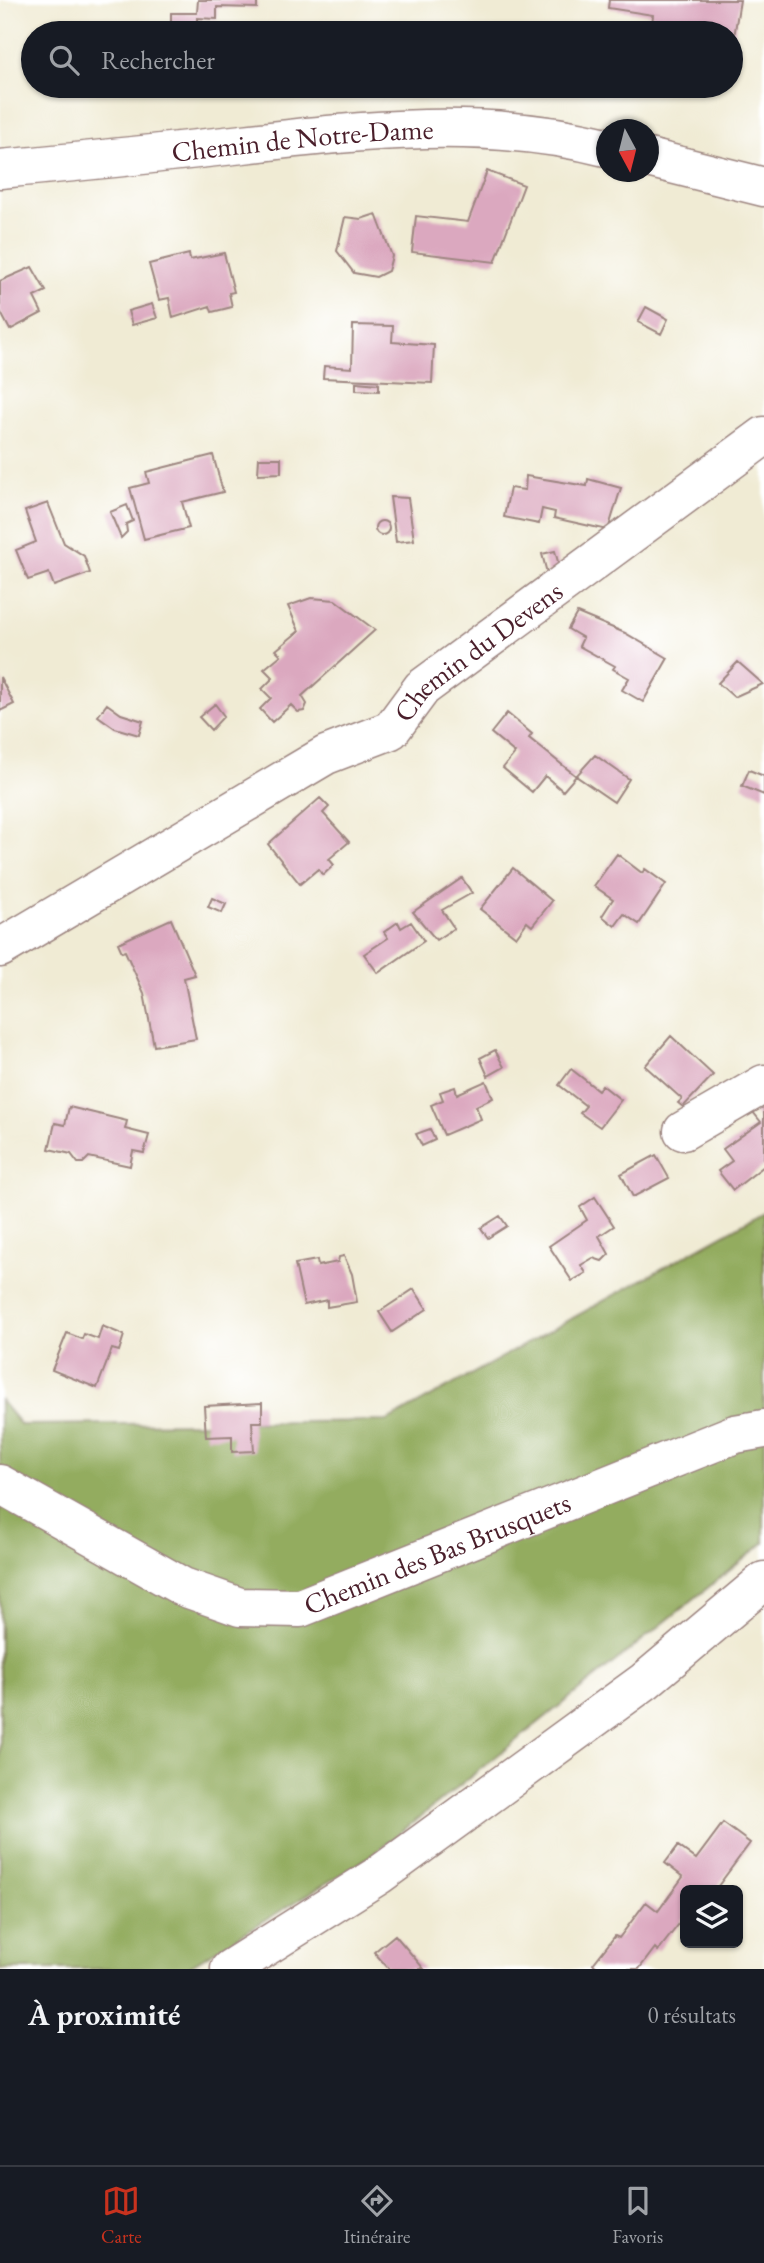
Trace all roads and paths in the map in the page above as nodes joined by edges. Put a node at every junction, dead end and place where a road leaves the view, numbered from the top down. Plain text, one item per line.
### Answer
1 (596, 144) edge
2 (659, 161) edge
3 (0, 169) edge
4 (764, 187) edge
5 (764, 436) edge
6 (0, 948) edge
7 (764, 1084) edge
8 (683, 1131) dead end
9 (764, 1429) edge
10 (0, 1484) edge
11 (764, 1581) edge
12 (230, 1969) edge

1 - 3 street, Chemin de Notre-Dame
2 - 4 street
5 - 6 street, Chemin du Devens
7 - 8 street
9 - 10 street, Chemin des Bas Brusquets
11 - 12 street

